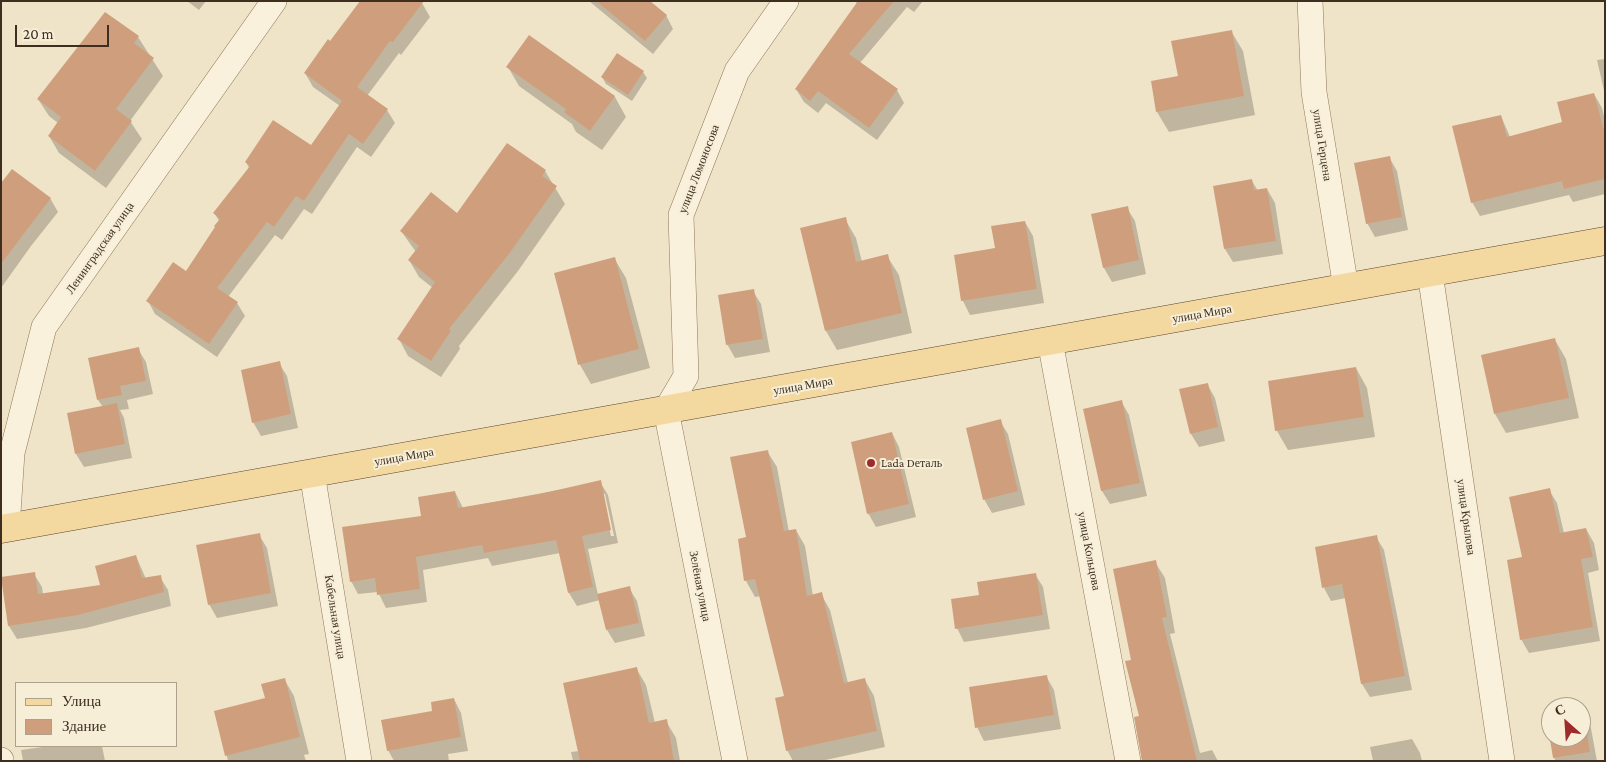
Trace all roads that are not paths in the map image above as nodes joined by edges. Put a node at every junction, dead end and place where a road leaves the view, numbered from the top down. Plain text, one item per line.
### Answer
1 (274, 1) edge
2 (786, 1) edge
3 (1310, 1) edge
4 (1605, 241) edge
5 (1430, 272) junction
6 (1346, 288) junction
7 (1050, 341) junction
8 (666, 410) junction
9 (312, 474) junction
10 (4, 528) edge
11 (359, 761) edge
12 (734, 761) edge
13 (1128, 761) edge
14 (1502, 761) edge

1 - 10 street, Ленинградская улица
2 - 8 street, улица Ломоносова
3 - 6 street, улица Герцена
4 - 5 main road, улица Мира
5 - 6 main road, улица Мира
5 - 14 street, улица Крылова
6 - 7 main road, улица Мира
7 - 8 main road, улица Мира
7 - 13 street, улица Кольцова
8 - 9 main road, улица Мира
8 - 12 street, Зелёная улица
9 - 10 main road, улица Мира
9 - 11 street, Кабельная улица

